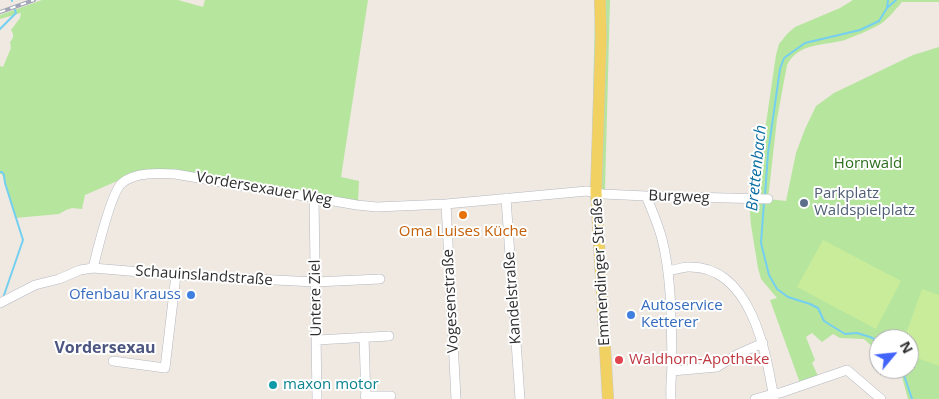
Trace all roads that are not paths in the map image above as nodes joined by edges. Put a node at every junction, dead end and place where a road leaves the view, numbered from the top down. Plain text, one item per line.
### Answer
1 (600, 0) edge
2 (596, 192) junction
3 (646, 196) junction
4 (314, 198) junction
5 (506, 198) junction
6 (765, 199) dead end
7 (446, 204) junction
8 (93, 268) junction
9 (668, 271) junction
10 (176, 275) junction
11 (380, 279) dead end
12 (315, 282) junction
13 (0, 303) edge
14 (389, 336) dead end
15 (364, 337) junction
16 (317, 340) junction
17 (763, 343) junction
18 (113, 361) dead end
19 (672, 371) junction
20 (391, 396) dead end
21 (773, 396) edge
22 (366, 398) edge
23 (317, 399) edge
24 (456, 399) edge
25 (520, 399) edge
26 (608, 399) edge
27 (671, 399) edge
28 (755, 399) edge
29 (881, 399) edge

1 - 2 main road, Emmendinger Straße
2 - 3 street, Burgweg
2 - 5 street, Vordersexauer Weg
2 - 26 main road, Emmendinger Straße
3 - 6 street, Burgweg
3 - 9 street
4 - 7 street, Vordersexauer Weg
4 - 8 street, Vordersexauer Weg
4 - 12 street, Untere Ziel
5 - 7 street, Vordersexauer Weg
5 - 25 street, Kandelstraße
7 - 24 street, Vogesenstraße
8 - 10 street, Schauinslandstraße
8 - 13 street
9 - 17 street
9 - 19 street
10 - 12 street, Schauinslandstraße
10 - 18 street
11 - 12 street, Schauinslandstraße
12 - 16 street, Untere Ziel
14 - 15 street
15 - 16 street
15 - 22 street
16 - 23 street, Untere Ziel
17 - 19 street
17 - 21 street
19 - 27 street
20 - 22 street
21 - 28 street
21 - 29 street

